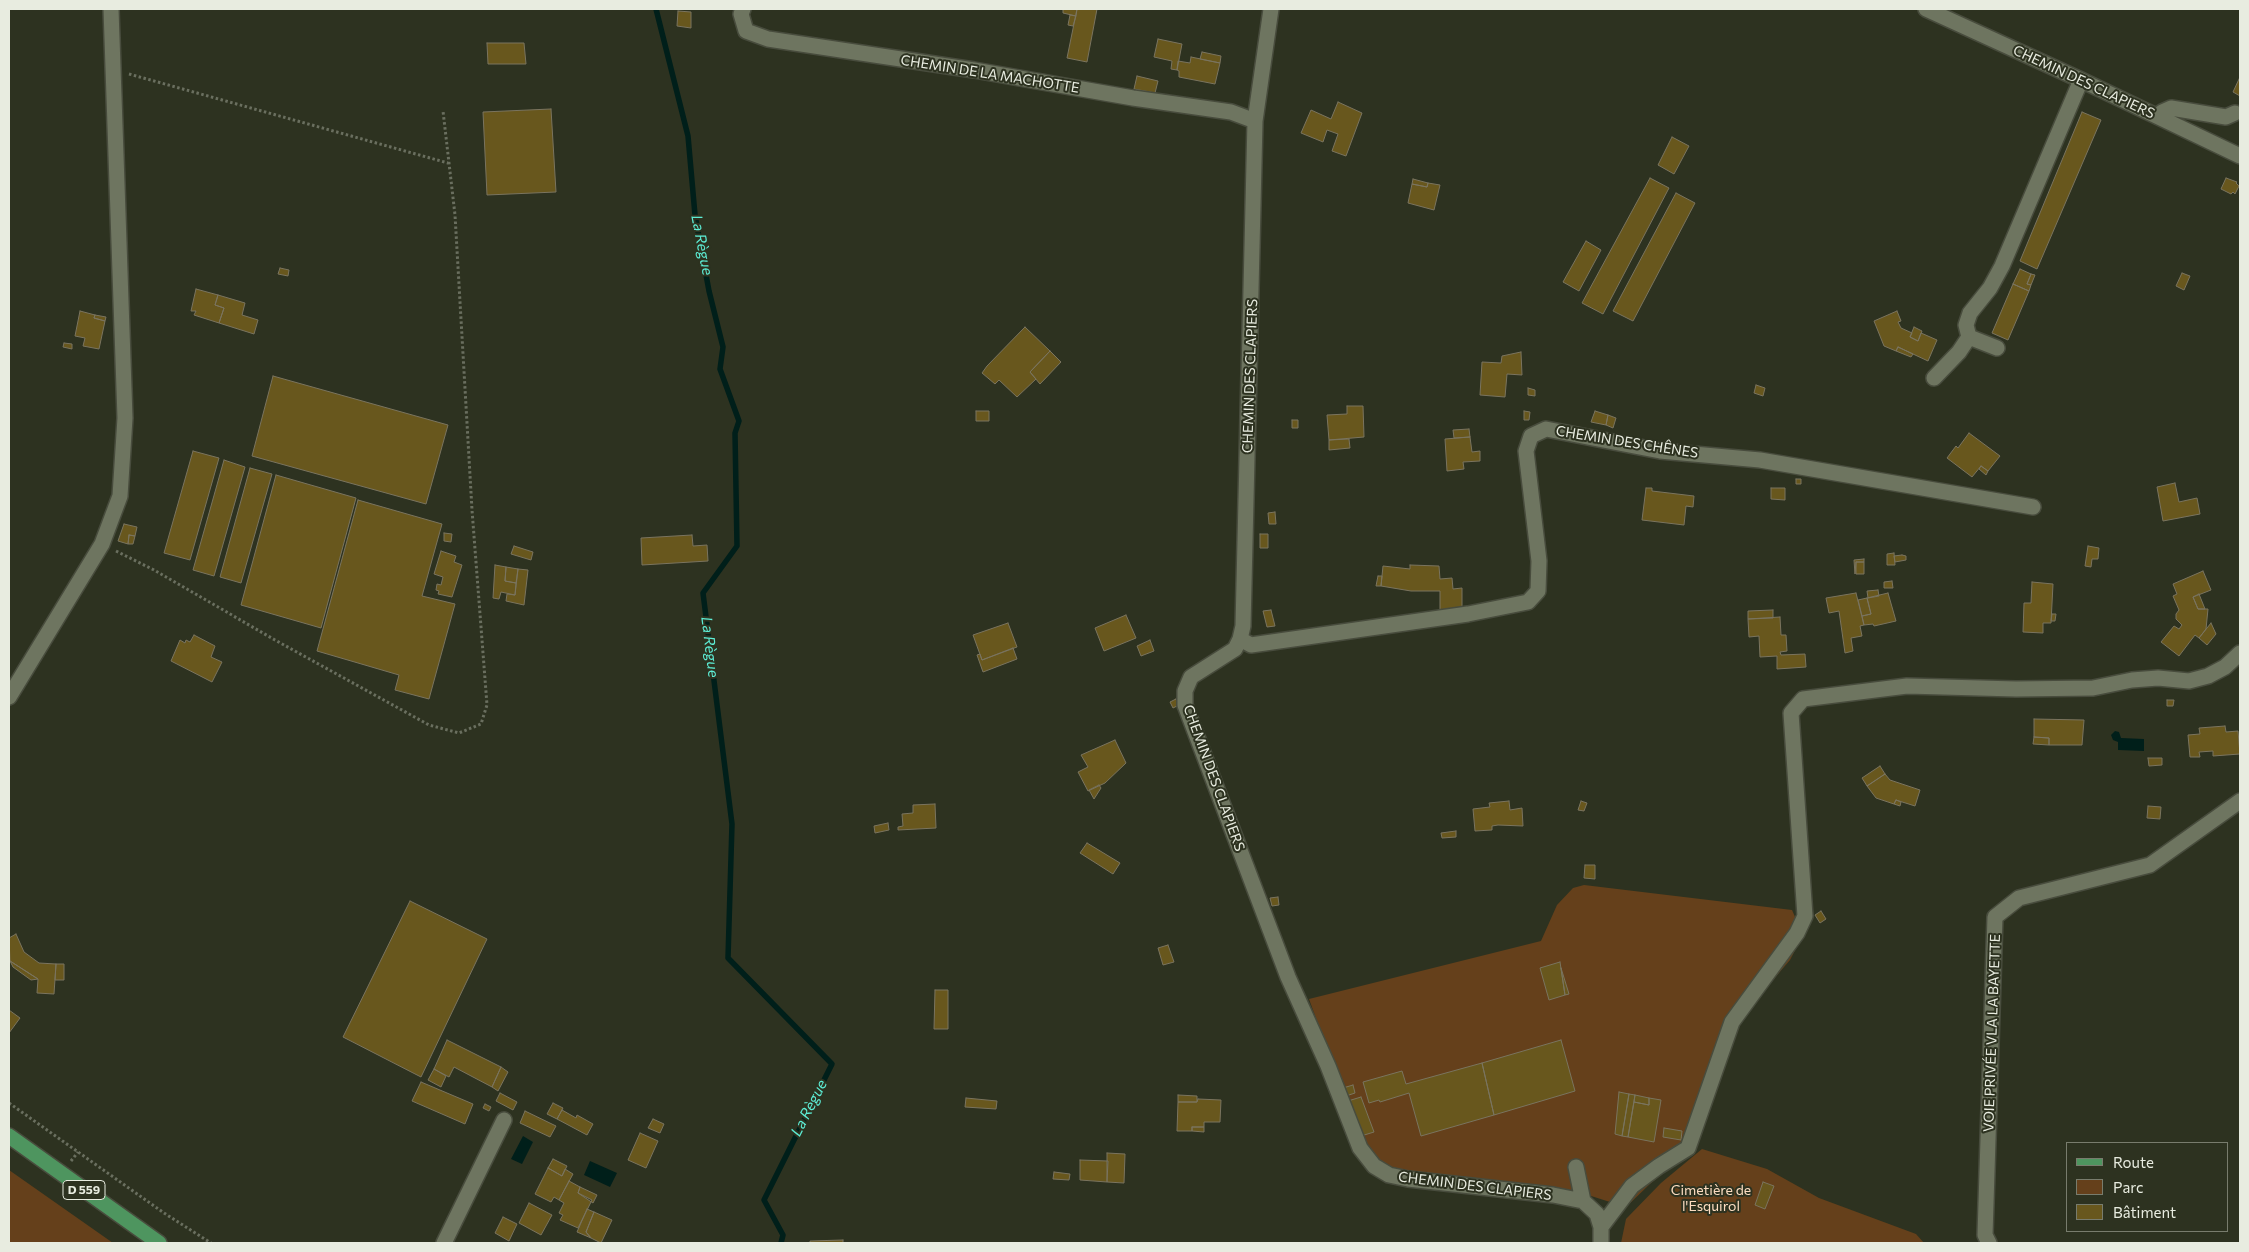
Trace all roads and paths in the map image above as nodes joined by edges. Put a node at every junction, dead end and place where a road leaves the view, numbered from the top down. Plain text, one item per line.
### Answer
1 (110, 9) edge
2 (743, 9) edge
3 (1270, 9) edge
4 (1926, 9) edge
5 (112, 69) junction
6 (2081, 80) junction
7 (443, 111) dead end
8 (2236, 113) dead end
9 (2159, 117) junction
10 (1256, 121) junction
11 (2240, 156) edge
12 (448, 163) junction
13 (1969, 338) junction
14 (1997, 348) dead end
15 (1934, 378) dead end
16 (2033, 507) dead end
17 (102, 544) junction
18 (1240, 639) junction
19 (2240, 653) edge
20 (9, 698) edge
21 (2240, 801) edge
22 (9, 1103) edge
23 (504, 1120) dead end
24 (9, 1136) edge
25 (1576, 1167) dead end
26 (1583, 1201) junction
27 (1601, 1227) junction
28 (159, 1243) edge
29 (211, 1243) edge
30 (444, 1243) edge
31 (1601, 1243) edge
32 (1989, 1243) edge

1 - 5 street
2 - 10 street, CHEMIN DE LA MACHOTTE
3 - 10 street, CHEMIN DES CLAPIERS
4 - 6 street, CHEMIN DES CLAPIERS
5 - 12 path
5 - 17 street
6 - 9 street, CHEMIN DES CLAPIERS
6 - 13 street
7 - 12 path
8 - 9 street
9 - 11 street, CHEMIN DES CLAPIERS
10 - 18 street, CHEMIN DES CLAPIERS
12 - 17 path
13 - 14 street
13 - 15 street
16 - 18 street, CHEMIN DES CHÊNES
17 - 20 street
18 - 26 street, CHEMIN DES CLAPIERS
19 - 27 street
21 - 32 street, VOIE PRIVÉE VLA LA BAYETTE
22 - 29 path
23 - 30 street
24 - 28 main road, D 559
25 - 26 street
26 - 27 street
27 - 31 street

